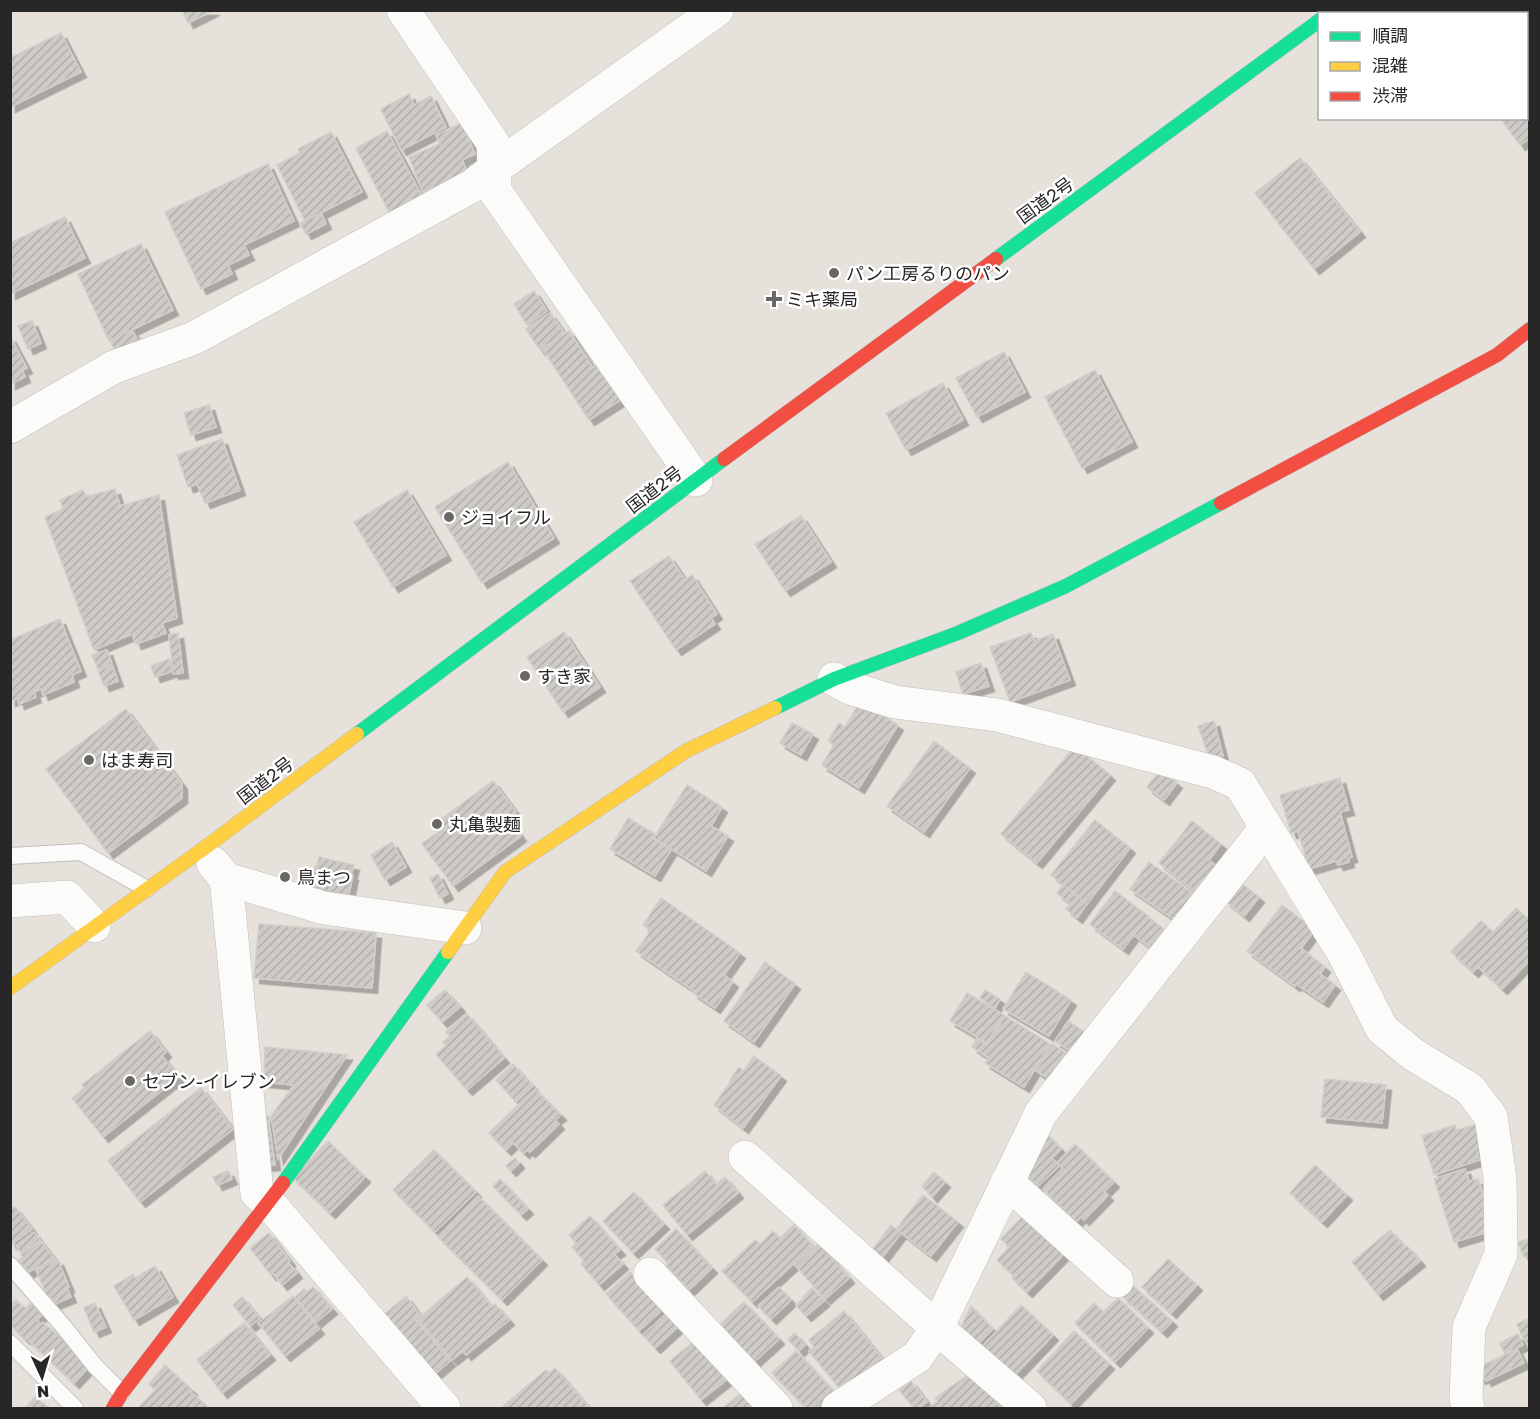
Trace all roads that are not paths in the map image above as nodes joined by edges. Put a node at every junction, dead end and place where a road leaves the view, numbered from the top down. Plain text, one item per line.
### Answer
1 (717, 10) edge
2 (411, 14) edge
3 (1318, 21) edge
4 (494, 169) junction
5 (1530, 329) edge
6 (10, 428) edge
7 (696, 480) junction
8 (834, 679) junction
9 (1266, 828) junction
10 (203, 849) junction
11 (10, 856) edge
12 (226, 879) junction
13 (147, 889) junction
14 (10, 901) edge
15 (94, 926) junction
16 (465, 928) junction
17 (10, 988) edge
18 (745, 1158) dead end
19 (1007, 1182) junction
20 (269, 1203) junction
21 (10, 1265) edge
22 (650, 1274) dead end
23 (1118, 1281) dead end
24 (937, 1329) junction
25 (10, 1343) edge
26 (122, 1393) junction
27 (75, 1408) edge
28 (113, 1408) edge
29 (444, 1408) edge
30 (776, 1408) edge
31 (838, 1408) edge
32 (1030, 1408) edge
33 (1468, 1408) edge

1 - 4 street
2 - 4 street
3 - 7 main road, 国道2号
4 - 6 street
4 - 7 street
5 - 8 main road
7 - 10 main road, 国道2号
8 - 9 street
8 - 16 main road
9 - 19 street
9 - 33 street
10 - 12 street
10 - 13 main road, 国道2号
11 - 13 lane
12 - 16 street
12 - 20 street
13 - 15 main road, 国道2号
14 - 15 street
15 - 17 main road, 国道2号
16 - 20 main road
18 - 24 street
19 - 23 street
19 - 24 street
20 - 26 main road
20 - 29 street
21 - 26 lane
22 - 30 street
24 - 31 street
24 - 32 street
25 - 27 lane
26 - 28 main road

